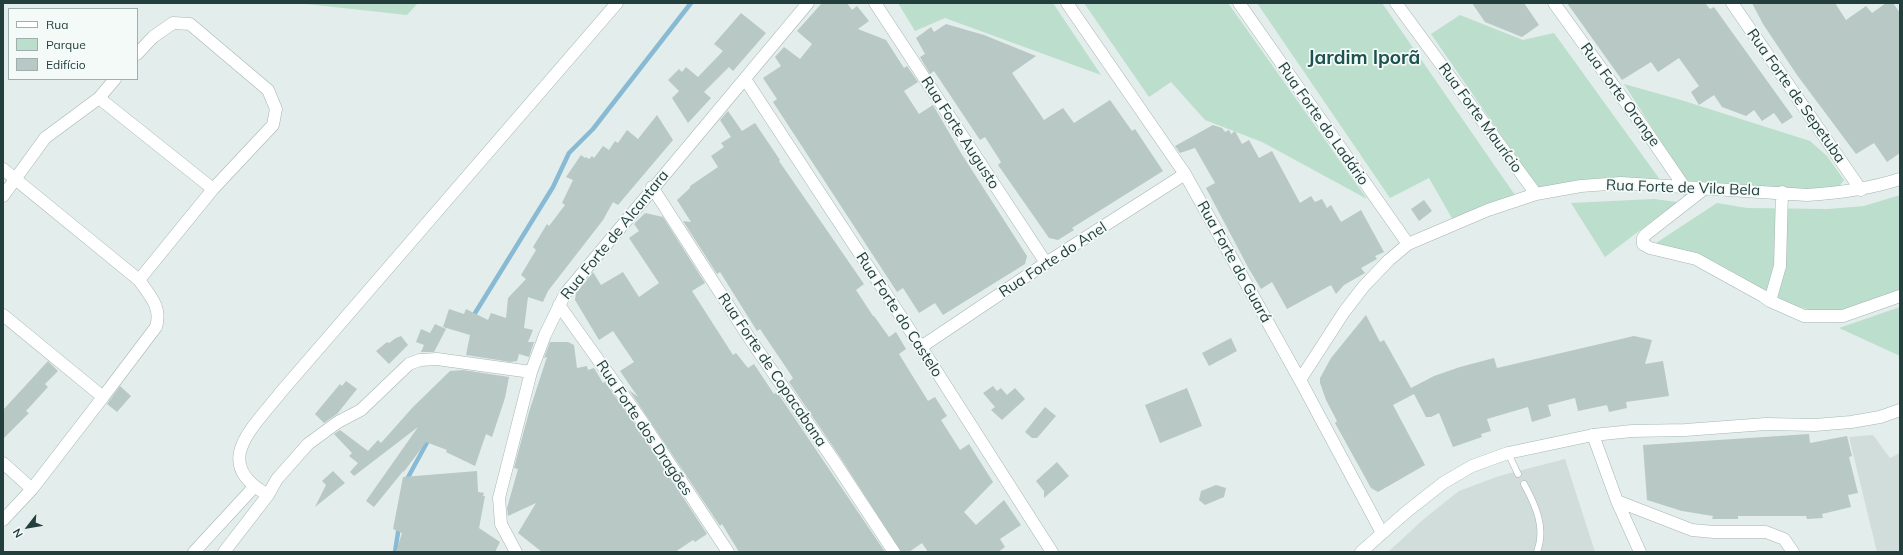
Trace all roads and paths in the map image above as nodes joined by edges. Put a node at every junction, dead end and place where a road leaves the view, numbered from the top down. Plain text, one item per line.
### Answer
1 (617, 3) edge
2 (808, 3) edge
3 (875, 3) edge
4 (1067, 3) edge
5 (1239, 3) edge
6 (1396, 3) edge
7 (1554, 3) edge
8 (1732, 3) edge
9 (138, 53) edge
10 (745, 79) junction
11 (114, 80) edge
12 (99, 98) junction
13 (3, 169) edge
14 (1186, 174) junction
15 (16, 179) junction
16 (1900, 179) edge
17 (652, 187) junction
18 (1685, 188) junction
19 (213, 189) junction
20 (1704, 189) junction
21 (1861, 190) junction
22 (1782, 192) junction
23 (1536, 194) junction
24 (3, 196) edge
25 (1408, 244) junction
26 (1046, 263) junction
27 (139, 280) junction
28 (1900, 296) edge
29 (1770, 301) junction
30 (558, 306) junction
31 (3, 315) edge
32 (921, 347) junction
33 (531, 372) junction
34 (1300, 380) junction
35 (103, 397) junction
36 (1900, 410) edge
37 (1593, 435) junction
38 (1508, 453) junction
39 (3, 463) edge
40 (1518, 474) dead end
41 (1524, 484) dead end
42 (254, 487) junction
43 (32, 489) junction
44 (268, 495) junction
45 (1617, 501) junction
46 (3, 520) edge
47 (1382, 532) junction
48 (194, 552) edge
49 (224, 552) edge
50 (516, 552) edge
51 (728, 552) edge
52 (894, 552) edge
53 (1052, 552) edge
54 (1361, 552) edge
55 (1537, 552) edge
56 (1640, 552) edge
57 (1793, 552) edge

1 - 42 street
2 - 10 street, Rua Forte de Alcantara
3 - 26 street, Rua Forte Augusto
4 - 14 street, Rua Forte do Guará
5 - 25 street, Rua Forte do Ladário
6 - 23 street, Rua Forte Maurício
7 - 18 street, Rua Forte Orange
8 - 21 street, Rua Forte de Sepetuba
9 - 19 street
10 - 17 street, Rua Forte de Alcantara
10 - 32 street, Rua Forte do Castelo
11 - 12 street
12 - 15 street
12 - 19 street
13 - 15 street
14 - 26 street, Rua Forte do Anel
14 - 34 street, Rua Forte do Guará
15 - 24 street
15 - 27 street
16 - 21 street, Rua Forte de Vila Bela
17 - 30 street, Rua Forte de Alcantara
17 - 52 street, Rua Forte de Copacabana
18 - 20 street, Rua Forte de Vila Bela
18 - 23 street, Rua Forte de Vila Bela
19 - 27 street
20 - 22 street, Rua Forte de Vila Bela
20 - 29 street
21 - 22 street, Rua Forte de Vila Bela
22 - 29 street
23 - 25 street, Rua Forte de Vila Bela
25 - 34 street, Rua Forte de Vila Bela
26 - 32 street, Rua Forte do Anel
27 - 35 street
28 - 29 street
30 - 33 street, Rua Forte de Alcantara
30 - 51 street, Rua Forte dos Dragões
31 - 35 street
32 - 53 street, Rua Forte do Castelo
33 - 44 street
33 - 50 street, Rua Forte de Alcantara
34 - 47 street, Rua Forte do Guará
35 - 43 street
36 - 37 street
37 - 38 street
37 - 45 street
38 - 40 lane
38 - 47 street
39 - 43 street
41 - 55 lane
42 - 44 street
42 - 48 street
43 - 46 street
44 - 49 street
45 - 56 street
45 - 57 street
47 - 54 street

